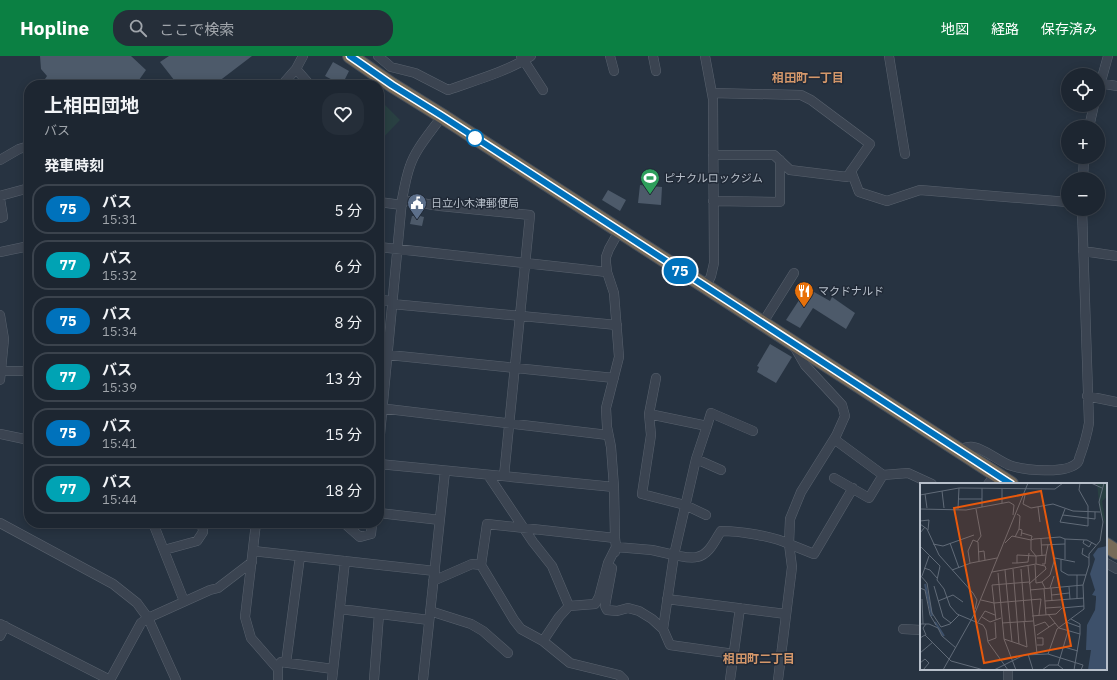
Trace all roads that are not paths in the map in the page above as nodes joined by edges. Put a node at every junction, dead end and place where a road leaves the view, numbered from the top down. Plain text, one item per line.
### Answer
1 (303, 56) edge
2 (350, 56) edge
3 (378, 56) edge
4 (610, 56) edge
5 (653, 56) edge
6 (705, 56) edge
7 (889, 56) edge
8 (1108, 56) edge
9 (525, 58) edge
10 (1104, 68) edge
11 (296, 69) junction
12 (656, 71) dead end
13 (614, 72) dead end
14 (286, 80) edge
15 (306, 80) edge
16 (1105, 84) edge
17 (1117, 86) edge
18 (543, 90) dead end
19 (712, 93) junction
20 (442, 116) junction
21 (24, 148) edge
22 (905, 154) dead end
23 (713, 155) junction
24 (0, 160) edge
25 (780, 160) junction
26 (851, 171) junction
27 (24, 189) edge
28 (0, 196) edge
29 (0, 199) edge
30 (713, 201) junction
31 (1061, 201) edge
32 (384, 202) edge
33 (402, 202) junction
34 (1082, 216) edge
35 (0, 218) edge
36 (619, 231) junction
37 (24, 247) edge
38 (384, 248) edge
39 (397, 249) junction
40 (1083, 250) junction
41 (0, 252) edge
42 (1117, 256) edge
43 (526, 263) junction
44 (607, 272) junction
45 (794, 273) dead end
46 (706, 287) junction
47 (384, 301) edge
48 (392, 303) junction
49 (0, 315) edge
50 (520, 316) junction
51 (762, 324) junction
52 (617, 325) junction
53 (792, 343) junction
54 (384, 348) edge
55 (384, 354) edge
56 (515, 368) junction
57 (24, 371) edge
58 (1, 372) edge
59 (614, 378) junction
60 (656, 378) dead end
61 (1087, 396) junction
62 (1117, 402) edge
63 (384, 408) edge
64 (649, 414) junction
65 (509, 423) junction
66 (707, 426) junction
67 (753, 431) dead end
68 (0, 434) edge
69 (608, 435) junction
70 (24, 439) edge
71 (834, 439) junction
72 (958, 450) junction
73 (696, 459) junction
74 (384, 464) edge
75 (445, 470) junction
76 (722, 470) dead end
77 (488, 475) junction
78 (883, 475) junction
79 (504, 476) junction
80 (834, 478) dead end
81 (992, 479) edge
82 (930, 483) edge
83 (1007, 483) edge
84 (614, 487) junction
85 (853, 488) junction
86 (685, 505) junction
87 (384, 514) edge
88 (706, 515) dead end
89 (440, 520) junction
90 (0, 523) edge
91 (155, 528) edge
92 (203, 528) edge
93 (255, 528) edge
94 (350, 528) edge
95 (372, 528) edge
96 (524, 529) junction
97 (616, 542) junction
98 (789, 544) junction
99 (1107, 546) edge
100 (164, 550) junction
101 (253, 551) junction
102 (1117, 552) edge
103 (674, 555) junction
104 (300, 556) junction
105 (345, 561) junction
106 (252, 562) junction
107 (1107, 564) edge
108 (481, 565) junction
109 (1117, 569) edge
110 (435, 571) junction
111 (433, 581) junction
112 (667, 599) junction
113 (184, 601) junction
114 (570, 606) junction
115 (740, 608) junction
116 (340, 609) junction
117 (379, 614) junction
118 (786, 614) junction
119 (430, 615) junction
120 (148, 618) junction
121 (2, 625) edge
122 (662, 629) junction
123 (903, 629) dead end
124 (920, 630) edge
125 (0, 636) edge
126 (543, 640) junction
127 (508, 653) dead end
128 (734, 654) junction
129 (271, 661) junction
130 (286, 663) junction
131 (333, 669) junction
132 (173, 678) edge
133 (110, 680) edge
134 (278, 680) edge
135 (332, 680) edge
136 (374, 680) edge
137 (423, 680) edge
138 (624, 680) edge
139 (730, 680) edge
140 (778, 680) edge

1 - 11 street
2 - 20 highway
3 - 9 street
4 - 13 street
5 - 12 street
6 - 19 street
7 - 22 street
8 - 10 street
9 - 18 street
11 - 14 street
11 - 15 street
16 - 17 street
19 - 23 street
19 - 26 street
20 - 33 street
20 - 36 highway
21 - 24 street
23 - 25 street
23 - 30 street
25 - 26 street
25 - 30 street
26 - 31 street
27 - 28 street
29 - 35 street
30 - 46 street
32 - 33 street
33 - 39 street
33 - 43 street
34 - 40 street
36 - 44 street
36 - 46 highway
37 - 41 street
38 - 39 street
39 - 43 street
39 - 48 street
40 - 42 street
40 - 61 street
43 - 44 street
43 - 50 street
44 - 52 street
45 - 51 street
46 - 51 highway
47 - 48 street
48 - 50 street
48 - 54 street
49 - 58 street
50 - 52 street
50 - 56 street
51 - 53 highway
52 - 59 street
53 - 71 street
53 - 72 highway
55 - 56 street
56 - 59 street
56 - 65 street
57 - 58 street
59 - 69 street
60 - 64 street
61 - 62 street
61 - 72 street
63 - 65 street
64 - 66 street
64 - 86 street
65 - 69 street
65 - 79 street
66 - 67 street
66 - 73 street
68 - 70 street
69 - 84 street
71 - 78 street
71 - 98 street
72 - 81 highway
73 - 76 street
73 - 86 street
74 - 75 street
75 - 77 street
75 - 89 street
77 - 79 street
77 - 96 street
78 - 82 street
78 - 85 street
79 - 84 street
80 - 85 street
81 - 83 highway
84 - 97 street
85 - 98 street
86 - 88 street
86 - 103 street
87 - 89 street
89 - 110 street
90 - 120 street
91 - 100 street
92 - 100 street
93 - 101 street
94 - 95 street
96 - 97 street
96 - 108 street
96 - 114 street
97 - 103 street
97 - 114 street
97 - 122 street
98 - 103 street
98 - 118 street
99 - 102 highway
100 - 113 street
101 - 104 street
101 - 106 street
103 - 112 street
104 - 105 street
104 - 130 street
105 - 110 street
105 - 116 street
106 - 113 street
106 - 129 street
107 - 109 street
108 - 111 street
108 - 126 street
110 - 111 street
111 - 119 street
112 - 115 street
112 - 122 street
113 - 120 street
114 - 126 street
115 - 118 street
115 - 128 street
116 - 117 street
116 - 131 street
117 - 119 street
117 - 136 street
118 - 140 street
119 - 127 street
119 - 137 street
120 - 132 street
120 - 133 street
121 - 125 street
121 - 133 street
122 - 128 street
123 - 124 street
126 - 138 street
128 - 139 street
129 - 130 street
129 - 134 street
130 - 131 street
131 - 135 street

